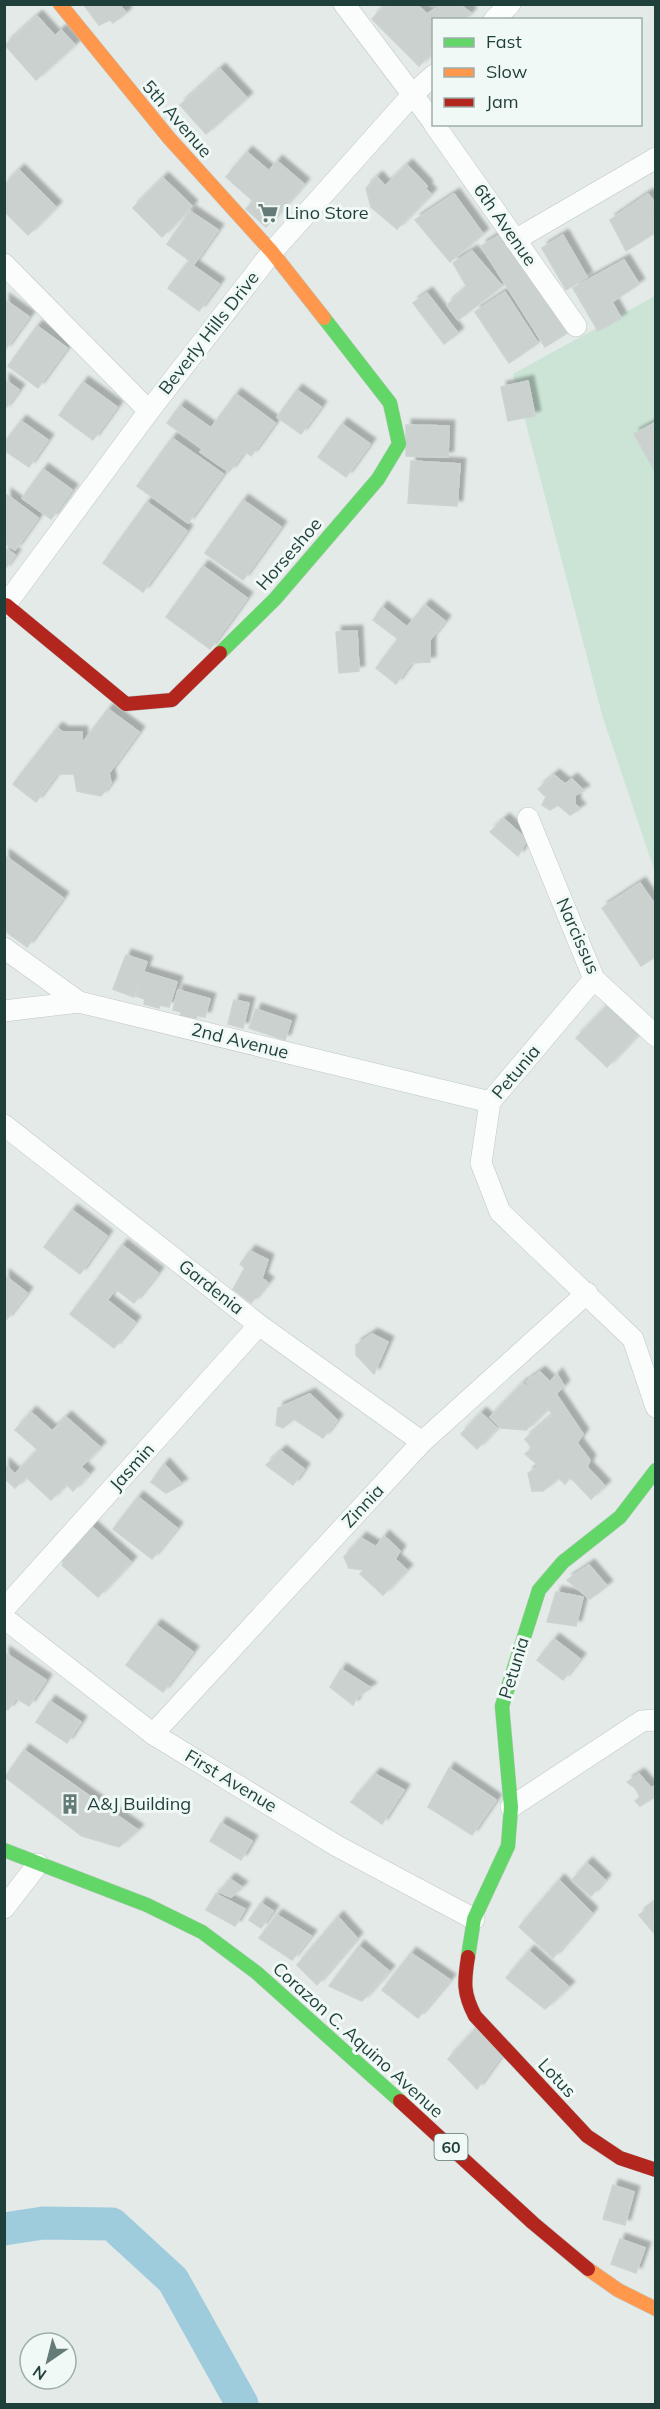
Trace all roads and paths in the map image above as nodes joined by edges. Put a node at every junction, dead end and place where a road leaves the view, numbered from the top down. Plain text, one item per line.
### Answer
1 (60, 4) edge
2 (344, 4) edge
3 (510, 4) edge
4 (496, 18) edge
5 (432, 77) edge
6 (412, 94) junction
7 (432, 121) edge
8 (435, 126) edge
9 (656, 158) edge
10 (515, 240) junction
11 (272, 252) junction
12 (5, 266) edge
13 (576, 326) dead end
14 (149, 411) junction
15 (5, 606) edge
16 (528, 818) dead end
17 (4, 948) edge
18 (594, 979) junction
19 (79, 1002) junction
20 (4, 1011) edge
21 (656, 1036) edge
22 (490, 1102) junction
23 (4, 1125) edge
24 (587, 1293) junction
25 (259, 1325) junction
26 (656, 1407) edge
27 (422, 1442) junction
28 (656, 1470) edge
29 (4, 1609) edge
30 (4, 1618) edge
31 (656, 1720) edge
32 (153, 1734) junction
33 (511, 1807) junction
34 (4, 1850) edge
35 (38, 1864) junction
36 (4, 1908) edge
37 (474, 1919) junction
38 (464, 1980) joint
39 (656, 2170) edge
40 (656, 2309) edge

1 - 11 street, 5th Avenue
2 - 6 street, 6th Avenue
3 - 4 street
5 - 6 street, Beverly Hills Drive
6 - 7 street, 6th Avenue
6 - 11 street, Beverly Hills Drive
8 - 10 street, 6th Avenue
9 - 10 street
10 - 13 street, 6th Avenue
11 - 14 street, Beverly Hills Drive
11 - 15 street, Horseshoe
12 - 14 street
14 - 15 street, Beverly Hills Drive
16 - 18 street, Narcissus
17 - 19 street, 2nd Avenue
18 - 21 street, Narcissus
18 - 22 street, Petunia
19 - 20 street
19 - 22 street, 2nd Avenue
22 - 24 street, Petunia
23 - 25 street, Gardenia
24 - 26 street, Petunia
24 - 27 street, Zinnia
25 - 27 street, Gardenia
25 - 29 street, Jasmin
27 - 32 street, Zinnia
28 - 33 street, Petunia
30 - 32 street, First Avenue
31 - 33 street
32 - 37 street, First Avenue
33 - 37 street, Petunia
34 - 35 street, Corazon C. Aquino Avenue / 60
35 - 36 street
35 - 40 street, Corazon C. Aquino Avenue / 60
37 - 38 street, Petunia
38 - 39 street, Lotus

